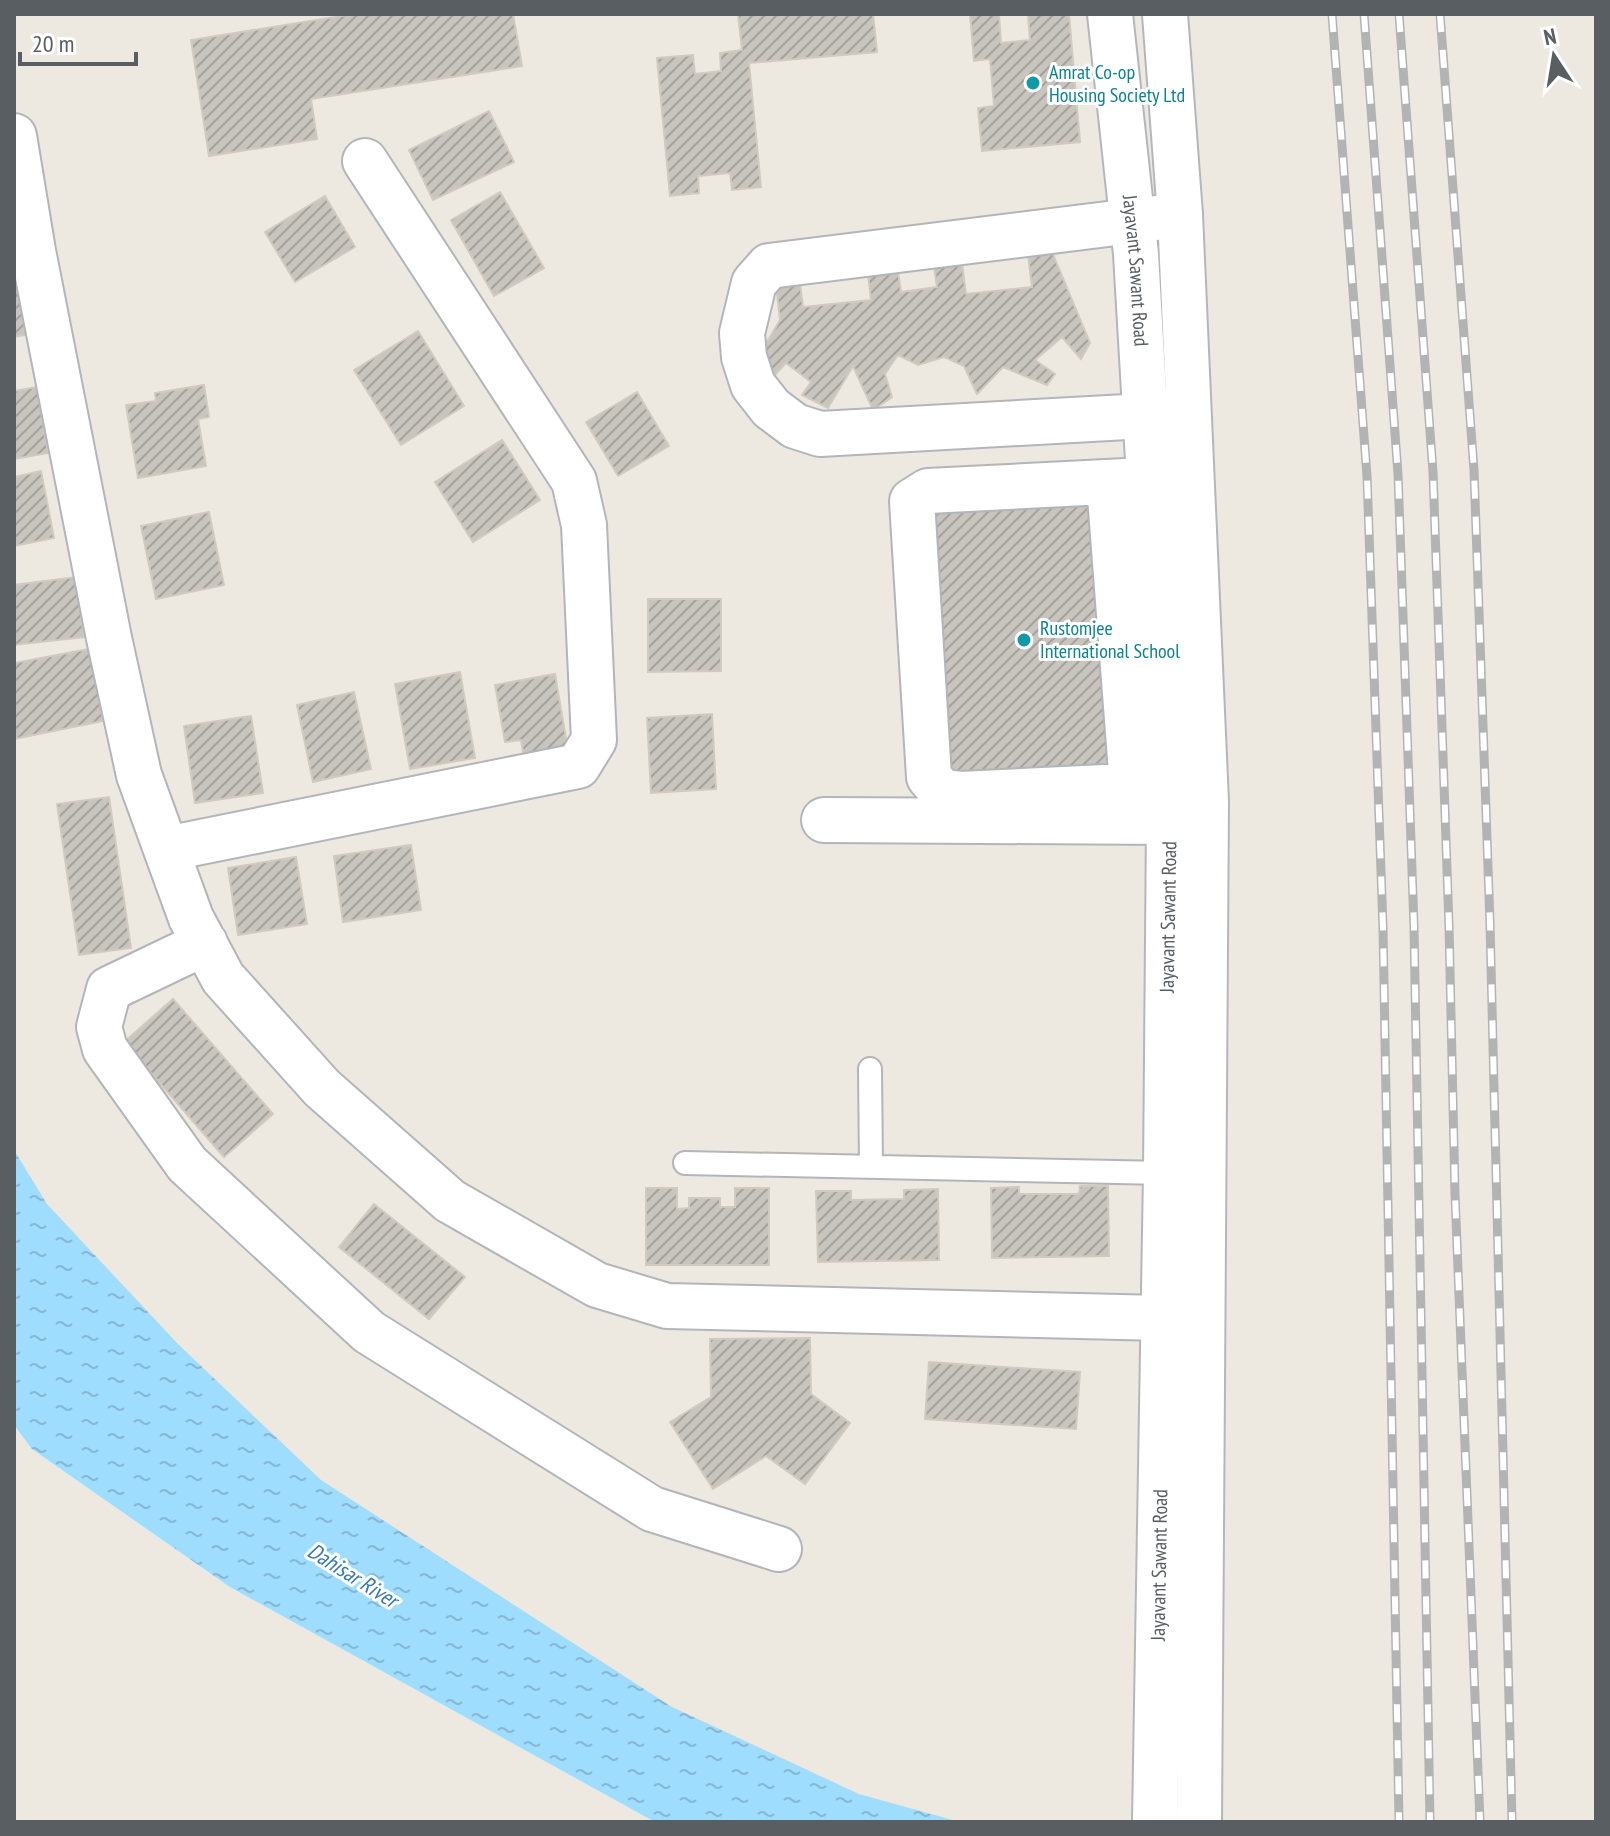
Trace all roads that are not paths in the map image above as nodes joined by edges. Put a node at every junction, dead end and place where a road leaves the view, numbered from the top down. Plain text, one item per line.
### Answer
1 (1110, 14) edge
2 (1165, 14) edge
3 (14, 136) edge
4 (365, 161) dead end
5 (1180, 215) junction
6 (1133, 221) junction
7 (1188, 412) junction
8 (1145, 416) junction
9 (1150, 481) junction
10 (1168, 792) junction
11 (824, 820) dead end
12 (166, 849) junction
13 (205, 943) junction
14 (870, 1069) dead end
15 (685, 1163) dead end
16 (871, 1167) junction
17 (1166, 1173) junction
18 (1162, 1318) junction
19 (779, 1549) dead end
20 (1155, 1818) edge
21 (1199, 1822) edge

1 - 6 street, Jayavant Sawant Road
2 - 5 street, Jayavant Sawant Road
3 - 12 street
4 - 12 street
5 - 6 street
5 - 7 street, Jayavant Sawant Road
6 - 8 street, Jayavant Sawant Road
6 - 8 street
7 - 8 street
7 - 9 street, Jayavant Sawant Road
8 - 9 street, Jayavant Sawant Road
9 - 10 street, Jayavant Sawant Road
9 - 10 street
10 - 11 street
10 - 17 street, Jayavant Sawant Road
10 - 21 street, Jayavant Sawant Road
12 - 13 street
13 - 18 street
13 - 19 street
14 - 16 lane
15 - 16 lane
16 - 17 lane
17 - 18 street, Jayavant Sawant Road
18 - 20 street, Jayavant Sawant Road

